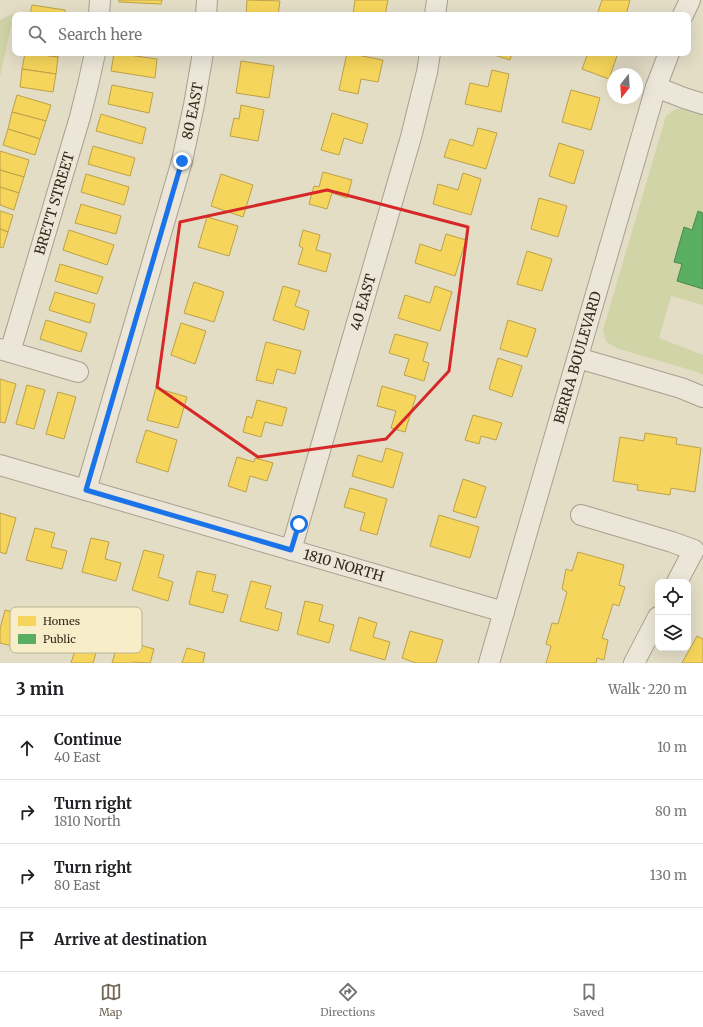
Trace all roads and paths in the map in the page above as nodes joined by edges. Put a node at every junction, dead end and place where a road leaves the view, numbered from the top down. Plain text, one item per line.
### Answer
1 (100, 0) edge
2 (207, 0) edge
3 (438, 0) edge
4 (690, 0) edge
5 (99, 12) edge
6 (206, 12) edge
7 (436, 12) edge
8 (685, 12) edge
9 (94, 56) edge
10 (202, 56) edge
11 (430, 56) edge
12 (668, 56) edge
13 (656, 87) junction
14 (703, 104) edge
15 (5, 351) edge
16 (578, 358) junction
17 (78, 372) dead end
18 (703, 397) edge
19 (0, 465) edge
20 (86, 490) junction
21 (581, 515) dead end
22 (291, 550) junction
23 (698, 553) edge
24 (679, 579) edge
25 (504, 612) junction
26 (655, 623) edge
27 (489, 663) edge
28 (634, 663) edge

1 - 5 street
2 - 6 street
3 - 7 street
4 - 8 street
9 - 15 street, BRETT STREET
10 - 20 street, 80 EAST
11 - 22 street, 40 EAST
12 - 13 street, BERRA BOULEVARD
13 - 14 street
13 - 16 street, BERRA BOULEVARD
15 - 17 street
16 - 18 street
16 - 25 street, BERRA BOULEVARD
19 - 20 street, 1810 NORTH
20 - 22 street, 1810 NORTH
21 - 23 street
22 - 25 street, 1810 NORTH
23 - 24 street
25 - 27 street, BERRA BOULEVARD
26 - 28 street

